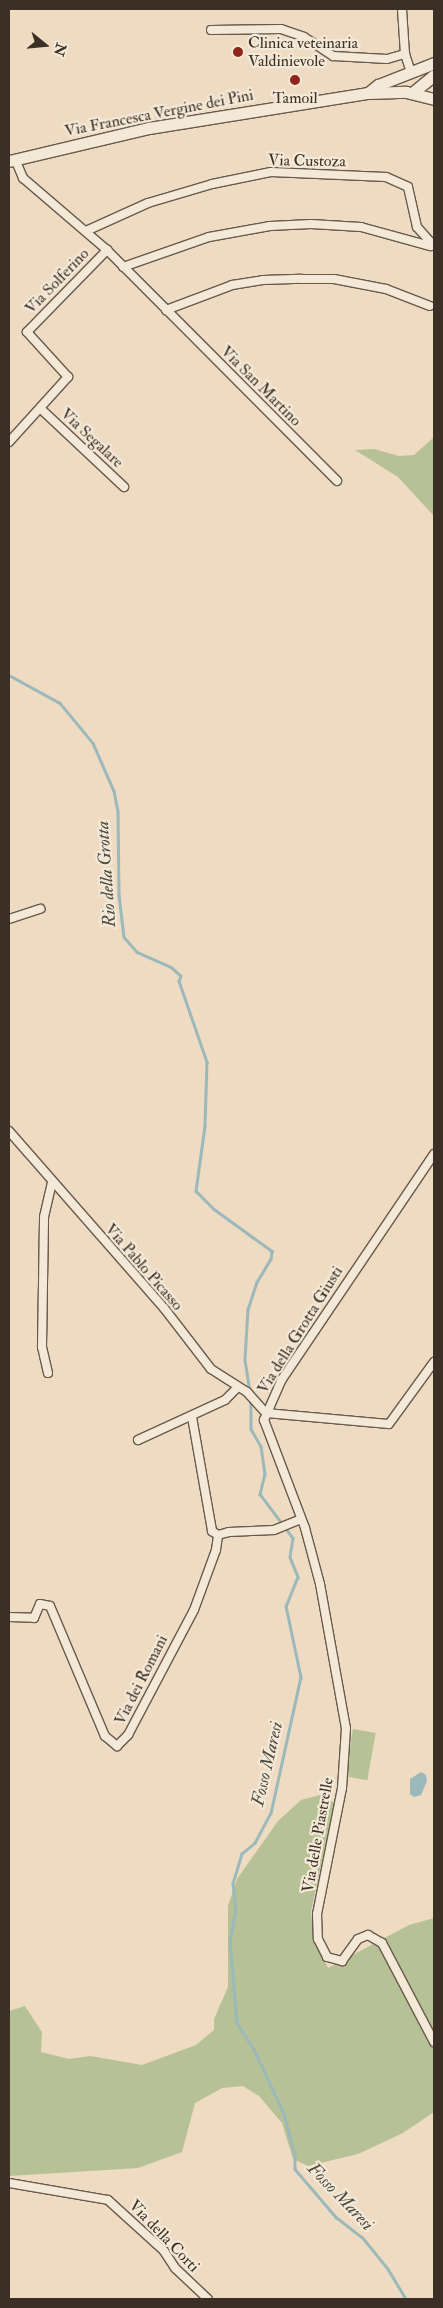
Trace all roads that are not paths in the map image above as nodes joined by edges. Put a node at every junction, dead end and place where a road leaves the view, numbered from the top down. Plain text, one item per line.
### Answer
1 (402, 9) edge
2 (211, 30) dead end
3 (404, 54) junction
4 (434, 63) edge
5 (411, 72) junction
6 (434, 75) edge
7 (368, 93) junction
8 (409, 93) junction
9 (434, 99) edge
10 (12, 160) edge
11 (86, 232) junction
12 (434, 247) edge
13 (107, 250) junction
14 (123, 267) junction
15 (430, 306) dead end
16 (166, 310) junction
17 (41, 409) junction
18 (9, 442) edge
19 (337, 481) dead end
20 (124, 487) dead end
21 (40, 909) dead end
22 (9, 919) edge
23 (9, 1130) edge
24 (434, 1154) edge
25 (52, 1182) junction
26 (434, 1362) edge
27 (48, 1374) dead end
28 (238, 1387) junction
29 (266, 1413) junction
30 (192, 1417) junction
31 (138, 1440) dead end
32 (301, 1519) junction
33 (218, 1535) junction
34 (308, 1537) joint
35 (9, 1617) edge
36 (434, 2042) edge
37 (9, 2183) edge
38 (208, 2299) edge

1 - 3 street
2 - 3 street
3 - 5 street
4 - 5 street
5 - 7 street
5 - 8 street
6 - 8 street
7 - 8 street, Via Francesca Vergine dei Pini
7 - 10 street, Via Francesca Vergine dei Pini
8 - 9 street, Via Francesca Vergine dei Pini
10 - 11 street, Via San Martino
11 - 12 street, Via Custoza
11 - 13 street, Via San Martino
12 - 14 street
13 - 14 street, Via San Martino
13 - 17 street, Via Solferino
14 - 16 street, Via San Martino
15 - 16 street
16 - 19 street, Via San Martino
17 - 18 street, Via Solferino
17 - 20 street, Via Segalare
21 - 22 street
23 - 25 street, Via Pablo Picasso
24 - 29 street, Via della Grotta Giusti
25 - 27 street
25 - 28 street, Via Pablo Picasso
26 - 29 street
28 - 29 street, Via Pablo Picasso
28 - 30 street
29 - 32 street, Via della Grotta Giusti
30 - 31 street
30 - 33 street
32 - 33 street
32 - 34 street, Via della Grotta Giusti
33 - 35 street, Via dei Romani
34 - 36 street, Via delle Piastrelle
37 - 38 street, Via della Corti

